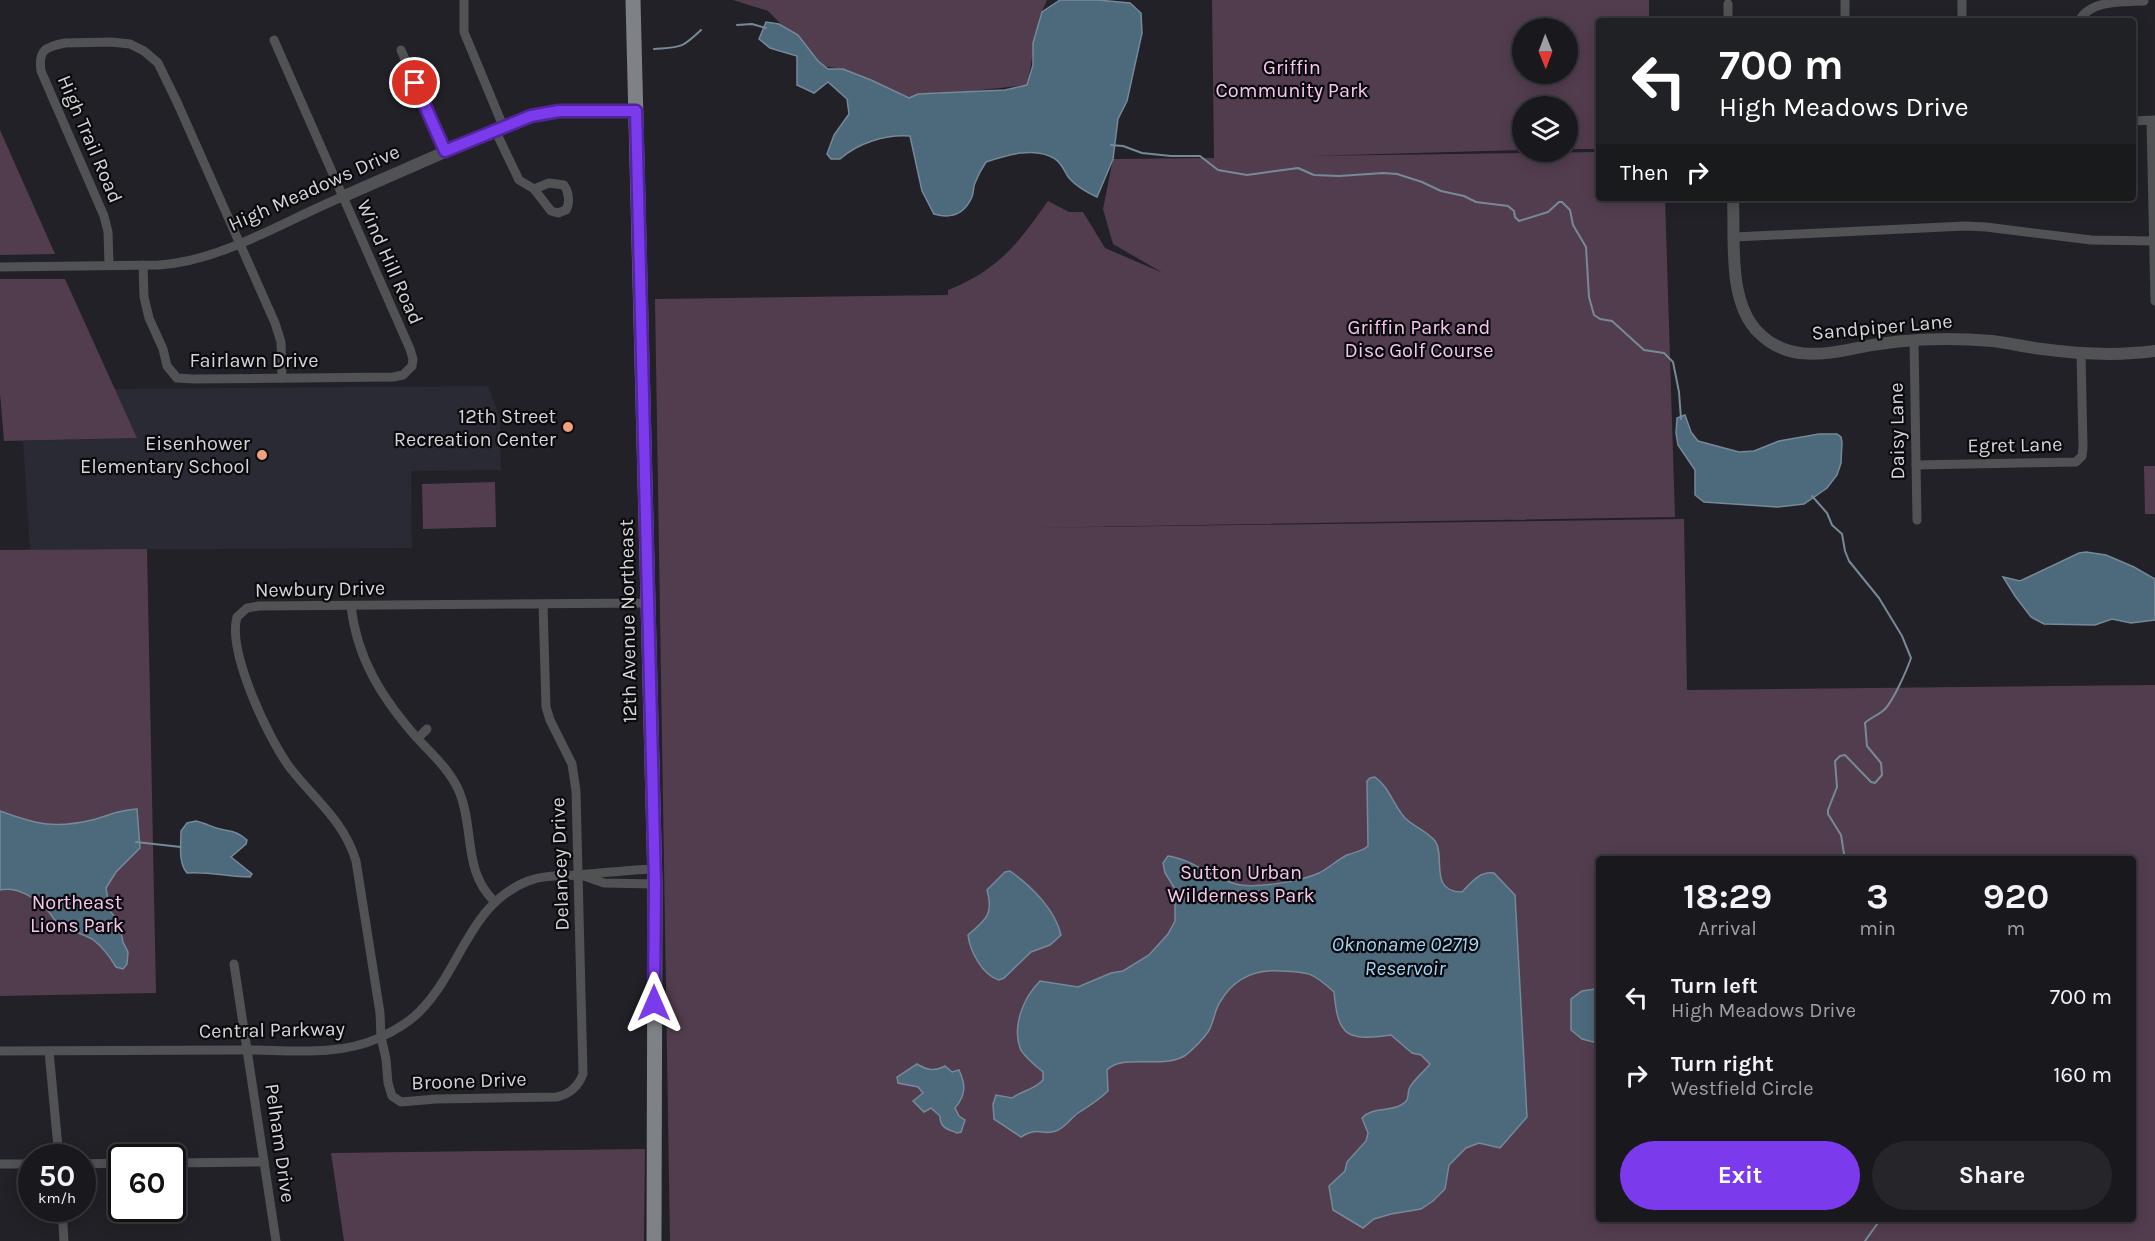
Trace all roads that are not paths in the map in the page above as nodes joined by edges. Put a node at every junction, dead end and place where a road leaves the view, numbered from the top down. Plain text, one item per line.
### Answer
1 (464, 0) edge
2 (633, 0) edge
3 (1962, 0) edge
4 (1845, 1) edge
5 (2144, 2) dead end
6 (1728, 4) dead end
7 (1728, 18) edge
8 (1845, 18) edge
9 (1962, 18) edge
10 (2081, 18) edge
11 (274, 40) dead end
12 (401, 50) dead end
13 (636, 111) junction
14 (2136, 121) edge
15 (2153, 121) edge
16 (499, 128) junction
17 (445, 151) junction
18 (534, 189) dead end
19 (342, 197) junction
20 (1733, 201) edge
21 (1735, 237) junction
22 (2154, 242) edge
23 (239, 243) junction
24 (109, 265) junction
25 (143, 265) junction
26 (0, 267) edge
27 (2155, 301) edge
28 (1914, 341) junction
29 (2155, 351) edge
30 (2081, 353) junction
31 (412, 366) joint
32 (282, 378) junction
33 (1916, 465) junction
34 (1917, 520) dead end
35 (648, 603) junction
36 (543, 604) junction
37 (351, 606) junction
38 (427, 729) dead end
39 (418, 738) junction
40 (578, 875) junction
41 (655, 877) junction
42 (495, 902) junction
43 (234, 964) dead end
44 (381, 1037) junction
45 (247, 1049) junction
46 (0, 1051) edge
47 (49, 1051) junction
48 (538, 1096) joint
49 (57, 1144) edge
50 (264, 1162) junction
51 (186, 1163) edge
52 (0, 1164) edge
53 (18, 1164) edge
54 (63, 1222) edge
55 (64, 1241) edge
56 (276, 1241) edge
57 (654, 1241) edge

1 - 16 street
2 - 13 main road, 12th Avenue Northeast
3 - 9 street
4 - 8 street
5 - 10 street
6 - 7 street
11 - 19 street, Wind Hill Road
12 - 17 street
13 - 16 street, High Meadows Drive
13 - 35 main road, 12th Avenue Northeast
14 - 15 street
15 - 22 street
16 - 17 street, High Meadows Drive
16 - 18 street
17 - 19 street, High Meadows Drive
19 - 23 street, High Meadows Drive
19 - 31 street, Wind Hill Road
20 - 21 street, Sandpiper Lane
21 - 22 street
21 - 28 street, Sandpiper Lane
22 - 27 street
23 - 24 street, High Trail Road
23 - 25 street, High Meadows Drive
23 - 32 street
24 - 25 street, High Meadows Drive
24 - 26 street, High Meadows Drive
25 - 32 street, Fairlawn Drive
28 - 30 street, Sandpiper Lane
28 - 33 street, Daisy Lane
29 - 30 street, Sandpiper Lane
30 - 33 street, Egret Lane
31 - 32 street, Fairlawn Drive
33 - 34 street, Daisy Lane
35 - 36 street, Newbury Drive
35 - 41 main road, 12th Avenue Northeast
36 - 37 street, Newbury Drive
36 - 40 street, Delancey Drive
37 - 39 street
37 - 44 street, Newbury Drive
38 - 39 street
39 - 42 street
40 - 41 street, Central Parkway
40 - 41 street, Central Parkway
40 - 42 street, Central Parkway
40 - 48 street, Delancey Drive
41 - 57 main road, 12th Avenue Northeast
42 - 44 street, Central Parkway
43 - 45 street, Pelham Drive
44 - 45 street, Central Parkway
44 - 48 street, Broone Drive
45 - 47 street, Central Parkway
45 - 50 street, Pelham Drive
46 - 47 street, Central Parkway
47 - 49 street
50 - 51 street
50 - 56 street, Pelham Drive
52 - 53 street
54 - 55 street

